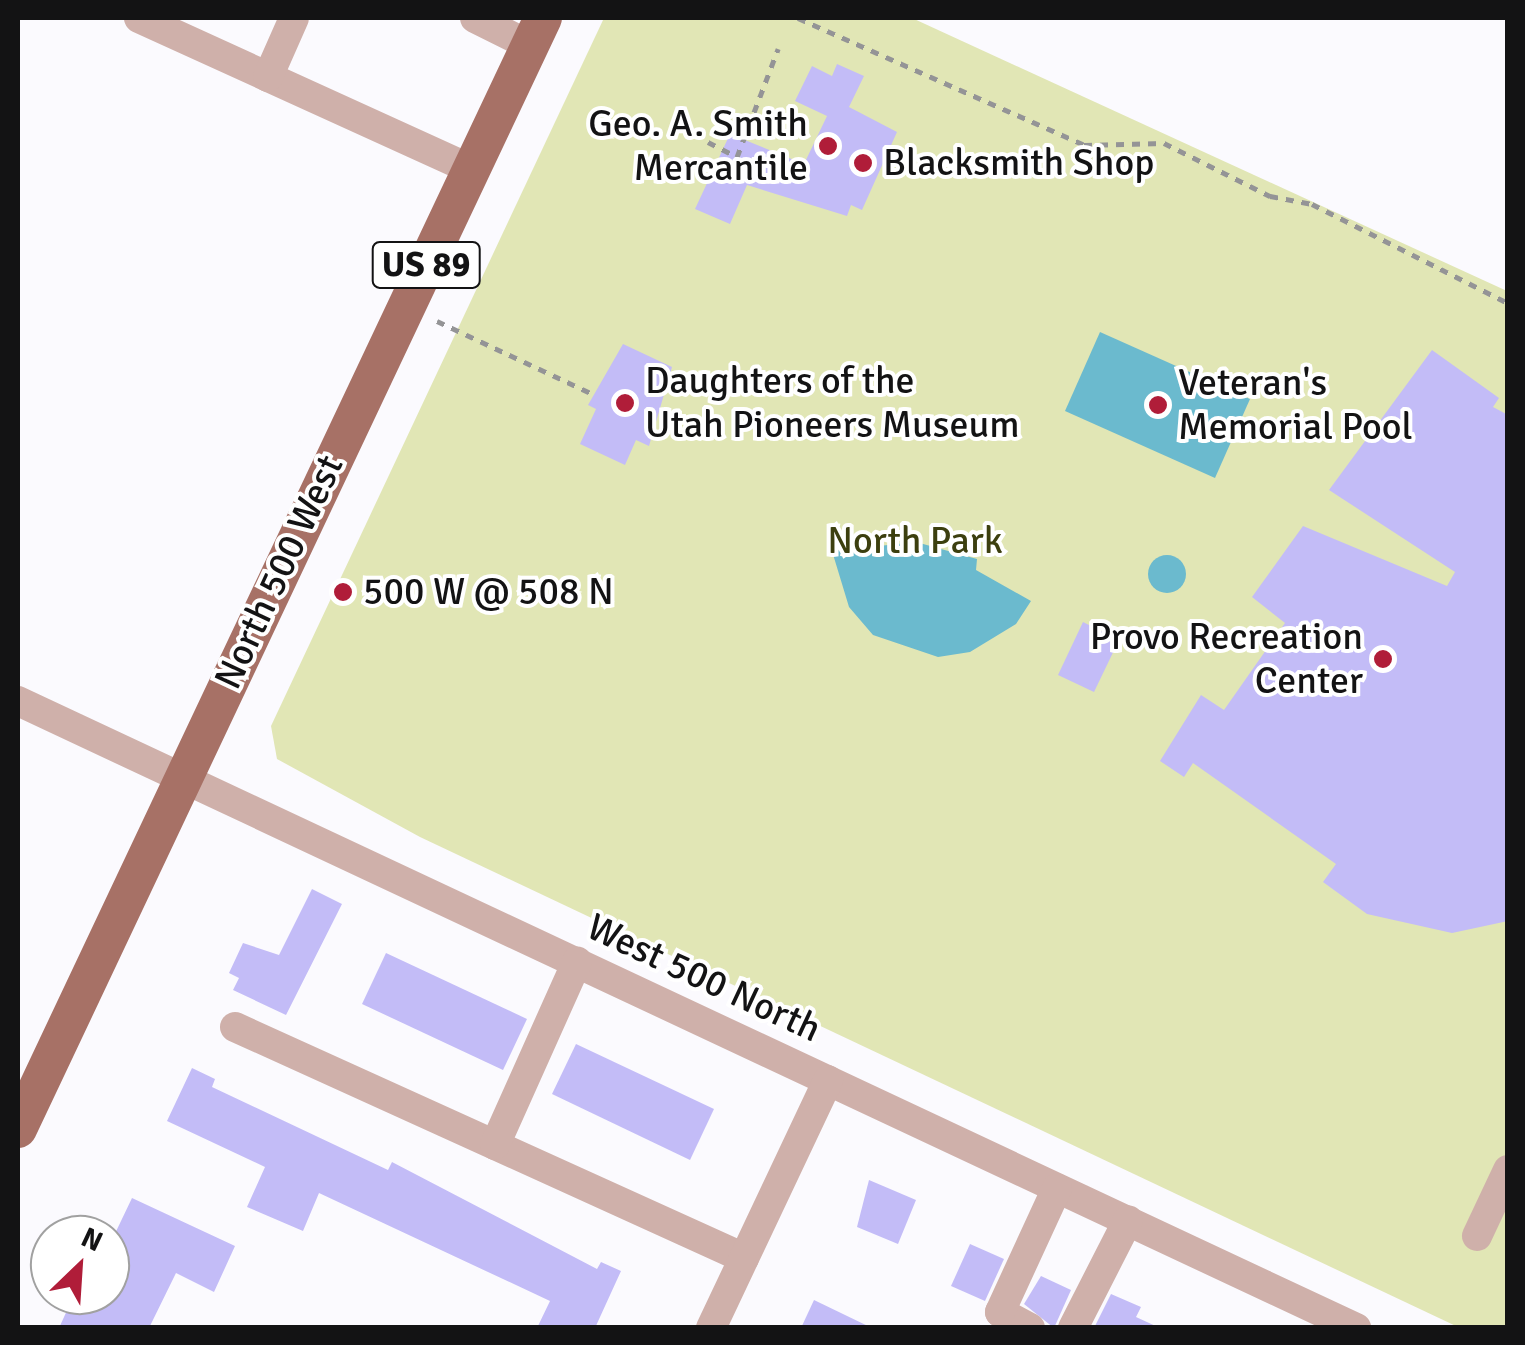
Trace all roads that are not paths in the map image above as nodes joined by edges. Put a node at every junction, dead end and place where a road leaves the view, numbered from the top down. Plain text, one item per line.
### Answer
1 (139, 18) edge
2 (294, 18) edge
3 (475, 18) edge
4 (180, 26) edge
5 (536, 31) edge
6 (268, 77) junction
7 (473, 170) junction
8 (18, 700) edge
9 (182, 777) junction
10 (577, 962) junction
11 (235, 1027) dead end
12 (828, 1080) junction
13 (18, 1129) edge
14 (495, 1145) junction
15 (1508, 1170) edge
16 (1057, 1188) junction
17 (1128, 1220) junction
18 (1477, 1236) dead end
19 (744, 1258) junction
20 (711, 1328) edge
21 (1030, 1328) edge
22 (1073, 1328) edge
23 (1356, 1328) edge

1 - 4 street
2 - 6 street
3 - 5 street
4 - 6 street
5 - 7 main road, North 500 West / US 89
6 - 7 street
7 - 9 main road, North 500 West / US 89
8 - 9 street, West 500 North
9 - 10 street, West 500 North
9 - 13 main road, North 500 West / US 89
10 - 12 street, West 500 North
10 - 14 street
11 - 14 street
12 - 16 street, West 500 North
12 - 19 street
14 - 19 street
15 - 18 street
16 - 17 street, West 500 North
16 - 21 street
17 - 22 street
17 - 23 street, West 500 North
19 - 20 street

